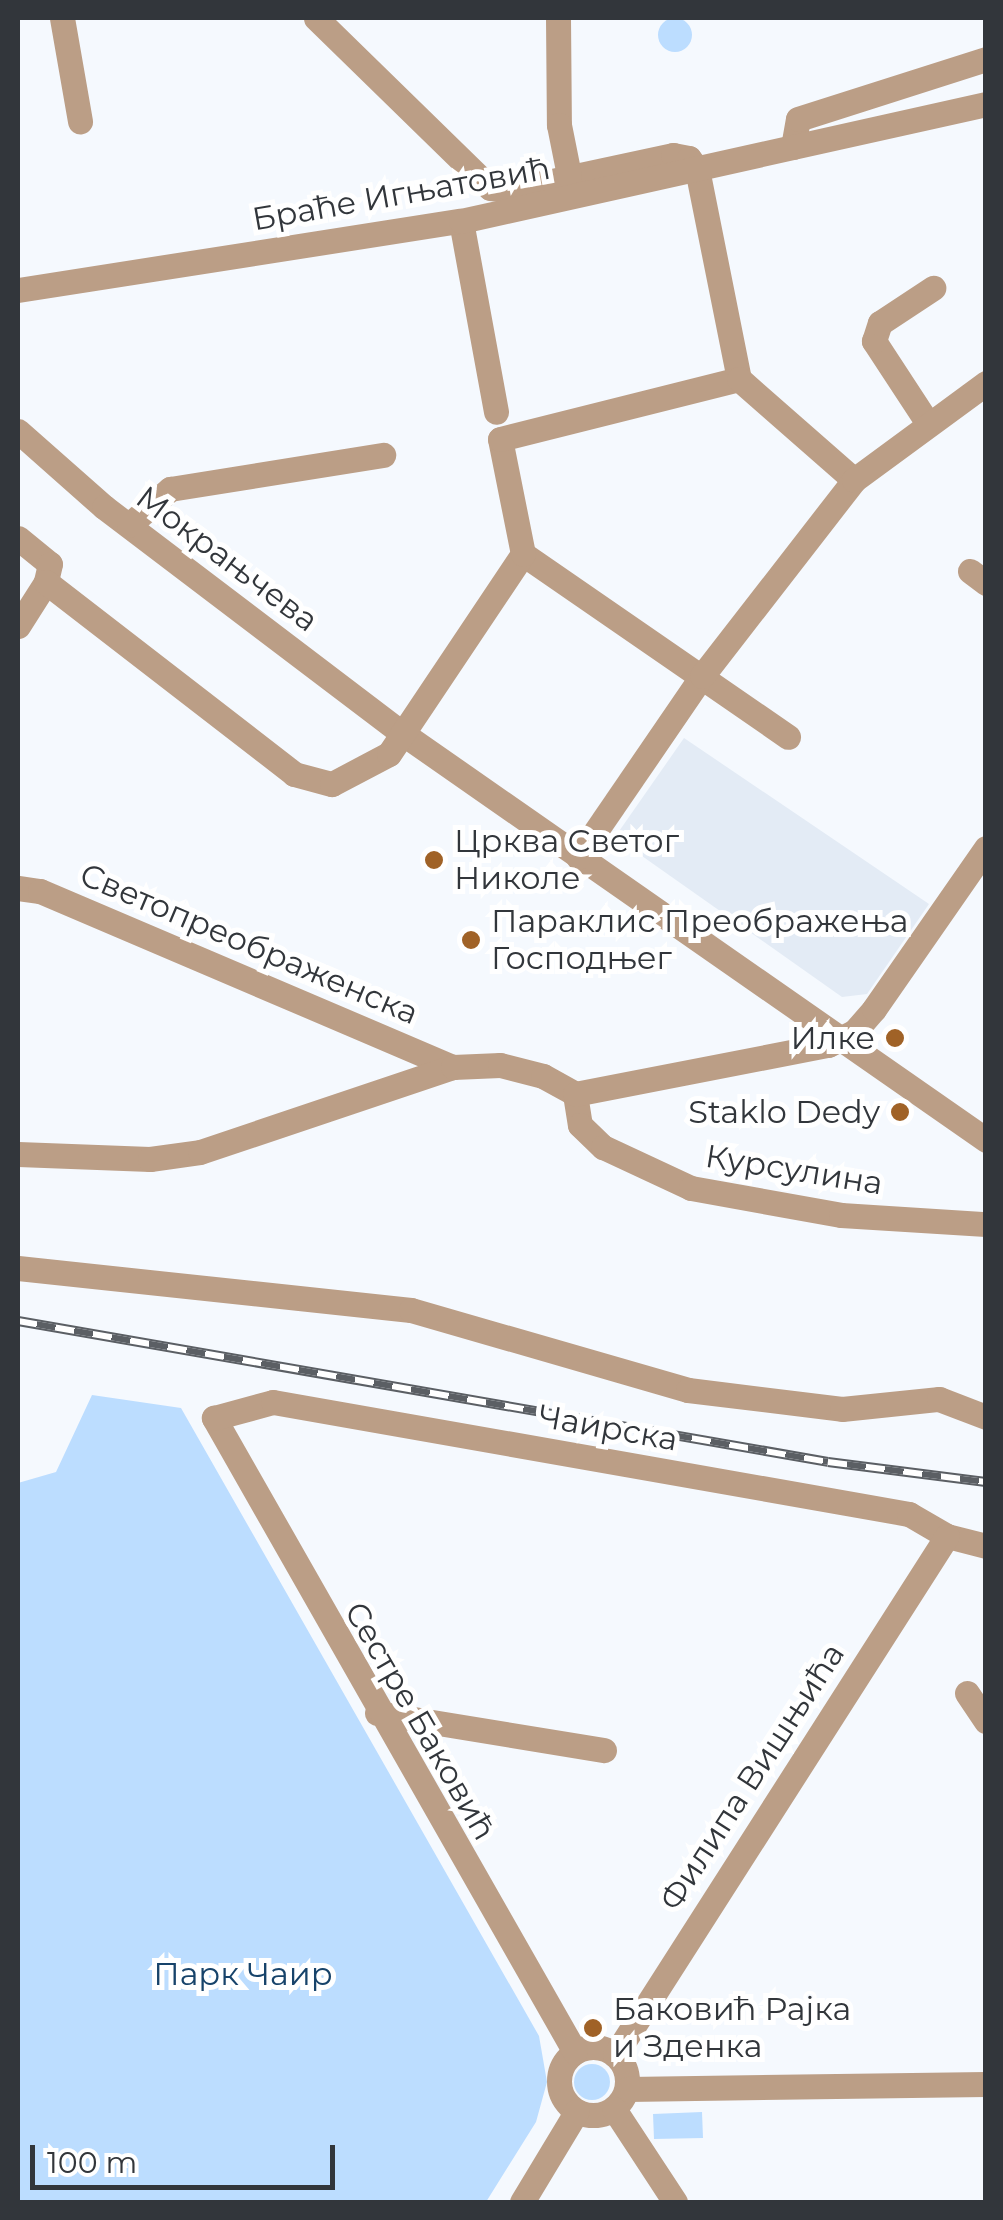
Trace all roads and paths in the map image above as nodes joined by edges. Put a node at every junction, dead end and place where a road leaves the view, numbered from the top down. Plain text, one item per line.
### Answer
1 (62, 18) edge
2 (316, 18) edge
3 (558, 18) edge
4 (986, 59) edge
5 (986, 104) edge
6 (80, 120) dead end
7 (792, 147) junction
8 (697, 169) junction
9 (569, 175) junction
10 (460, 222) junction
11 (934, 288) dead end
12 (18, 290) edge
13 (738, 379) junction
14 (986, 384) edge
15 (496, 412) dead end
16 (928, 422) junction
17 (18, 431) edge
18 (383, 454) dead end
19 (854, 480) junction
20 (129, 525) junction
21 (18, 538) edge
22 (524, 554) junction
23 (46, 582) junction
24 (18, 626) edge
25 (702, 676) junction
26 (402, 734) junction
27 (788, 737) dead end
28 (986, 848) edge
29 (578, 856) junction
30 (18, 888) edge
31 (840, 1042) junction
32 (453, 1066) junction
33 (575, 1094) junction
34 (986, 1140) edge
35 (18, 1154) edge
36 (986, 1224) edge
37 (18, 1268) edge
38 (986, 1417) edge
39 (214, 1418) joint
40 (946, 1536) junction
41 (986, 1546) edge
42 (967, 1693) dead end
43 (377, 1714) junction
44 (986, 1721) edge
45 (604, 1750) dead end
46 (575, 2052) junction
47 (615, 2055) junction
48 (986, 2084) edge
49 (620, 2099) junction
50 (577, 2111) junction
51 (522, 2202) edge
52 (675, 2202) edge

1 - 6 street
2 - 9 street
3 - 9 street
4 - 7 street
5 - 7 street, Браће Игњатовић
7 - 8 street, Браће Игњатовић
8 - 9 street
8 - 10 street, Браће Игњатовић
8 - 13 street
10 - 12 street, Браће Игњатовић
10 - 15 street
11 - 16 street
13 - 19 street
13 - 22 street
14 - 16 street
16 - 19 street
17 - 20 street, Мокрањчева
18 - 20 street
19 - 25 street
20 - 26 street, Мокрањчева
21 - 23 street
22 - 25 street
22 - 26 street
23 - 24 street
23 - 26 street
25 - 27 street
25 - 29 street
26 - 29 street, Мокрањчева
28 - 31 street
29 - 31 street, Мокрањчева
30 - 32 street, Светопреображенска
31 - 33 street
31 - 34 street, Мокрањчева
32 - 33 street
32 - 35 street
33 - 36 street, Курсулина
37 - 38 street
39 - 40 street, Чаирска
39 - 43 street, Сестре Баковић
40 - 41 street, Чаирска
40 - 47 street, Филипа Вишњића
42 - 44 street
43 - 45 street
43 - 46 street, Сестре Баковић
46 - 47 street
46 - 50 street
47 - 49 street
48 - 49 street
49 - 50 street
49 - 52 street
50 - 51 street

